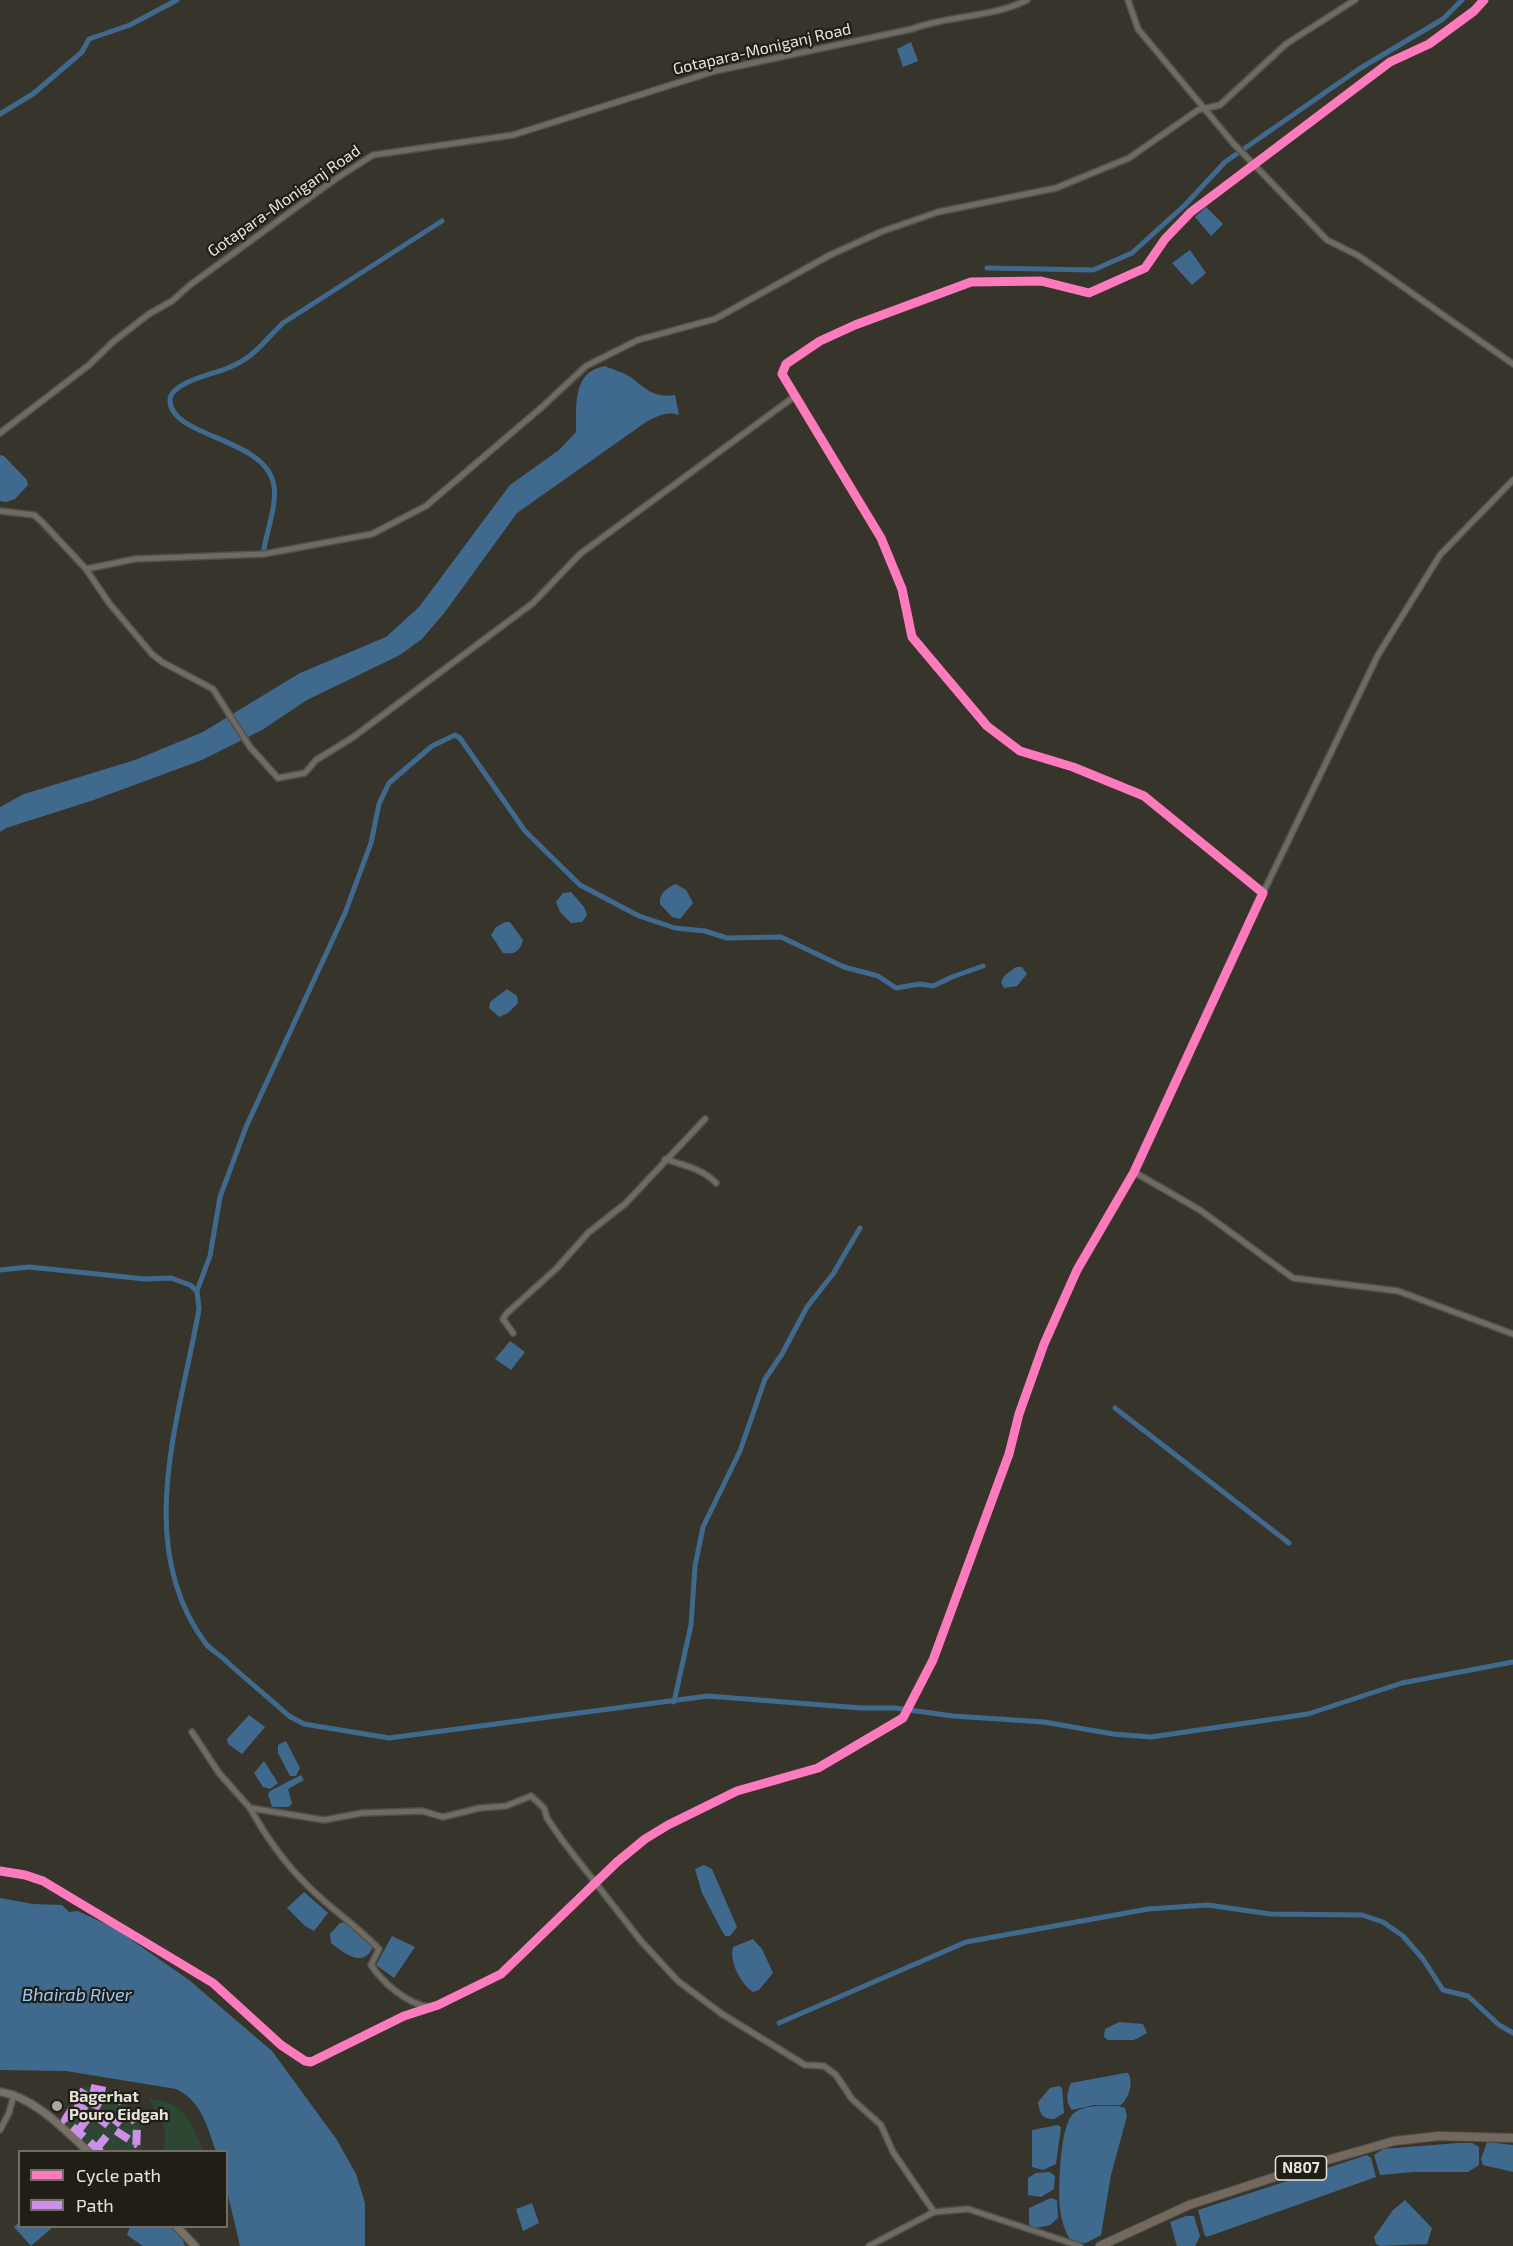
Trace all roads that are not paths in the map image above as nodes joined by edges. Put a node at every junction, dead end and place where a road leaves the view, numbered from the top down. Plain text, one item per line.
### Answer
1 (1028, 0) edge
2 (1128, 0) edge
3 (1354, 0) edge
4 (1484, 0) edge
5 (1206, 108) junction
6 (1255, 164) junction
7 (1513, 364) edge
8 (795, 396) junction
9 (0, 433) edge
10 (1513, 480) edge
11 (0, 511) edge
12 (86, 569) junction
13 (1263, 893) junction
14 (705, 1119) dead end
15 (665, 1159) junction
16 (1134, 1172) junction
17 (716, 1183) dead end
18 (513, 1334) dead end
19 (1513, 1334) edge
20 (192, 1732) dead end
21 (250, 1808) junction
22 (0, 1871) edge
23 (596, 1882) junction
24 (430, 2008) junction
25 (0, 2092) edge
26 (14, 2094) junction
27 (0, 2130) edge
28 (1513, 2138) edge
29 (88, 2150) edge
30 (934, 2212) junction
31 (178, 2228) edge
32 (195, 2246) edge
33 (869, 2246) edge
34 (1080, 2246) edge
35 (1100, 2246) edge

1 - 9 street, Gotapara-Moniganj Road
2 - 5 street
3 - 5 street
4 - 6 street
5 - 6 street
5 - 12 street
6 - 7 street
6 - 8 street
8 - 12 street
8 - 13 street
10 - 13 street
11 - 12 street
13 - 16 street
14 - 15 street
15 - 17 street
15 - 18 street
16 - 19 street
16 - 23 street
20 - 21 street
21 - 23 street
21 - 24 street
22 - 24 street
23 - 24 street
23 - 30 street
25 - 26 main road
26 - 27 street
26 - 29 main road
28 - 35 highway, N807
30 - 33 street
30 - 34 street
31 - 32 main road

